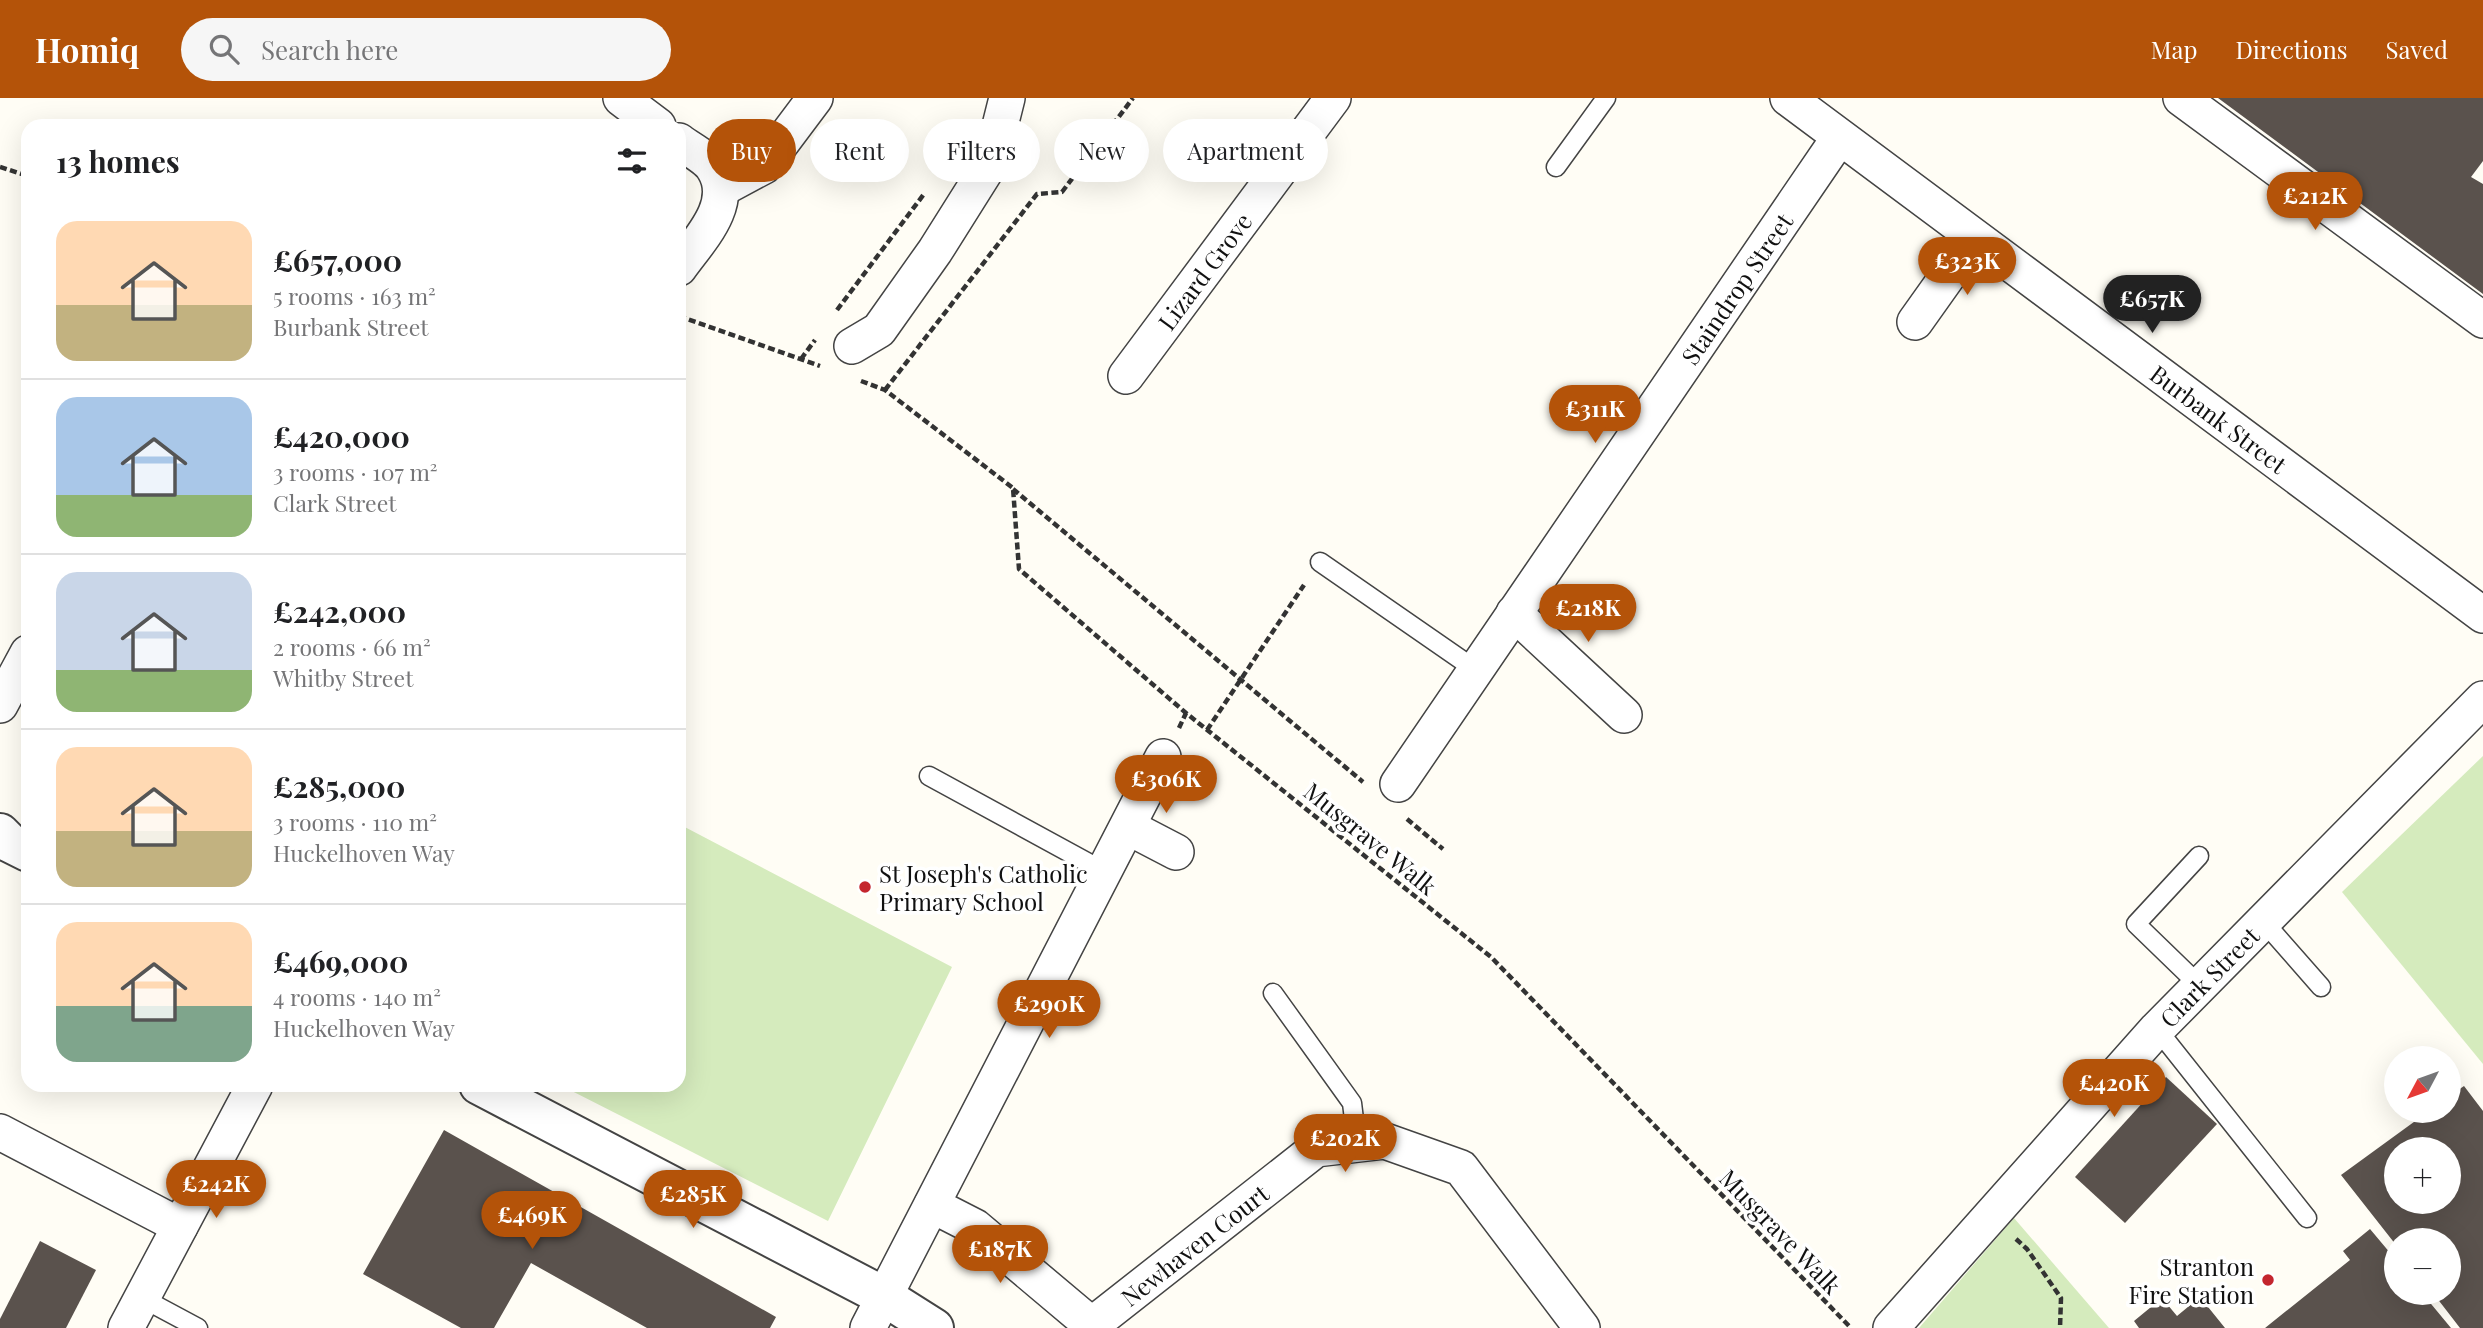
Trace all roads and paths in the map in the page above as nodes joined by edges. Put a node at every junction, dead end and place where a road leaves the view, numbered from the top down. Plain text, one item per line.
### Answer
1 (621, 98) edge
2 (815, 98) edge
3 (1007, 98) edge
4 (1133, 98) edge
5 (1333, 98) edge
6 (1606, 98) edge
7 (1788, 98) edge
8 (2180, 98) edge
9 (649, 119) edge
10 (1839, 138) junction
11 (686, 146) edge
12 (0, 167) edge
13 (1556, 167) dead end
14 (21, 174) edge
15 (722, 189) junction
16 (925, 193) dead end
17 (1974, 239) junction
18 (686, 258) edge
19 (834, 314) dead end
20 (686, 320) edge
21 (2483, 320) edge
22 (1915, 323) dead end
23 (817, 337) dead end
24 (852, 346) dead end
25 (1126, 376) dead end
26 (1013, 488) junction
27 (1320, 562) joint
28 (1514, 613) junction
29 (2483, 615) edge
30 (21, 666) edge
31 (1476, 670) junction
32 (1241, 678) junction
33 (2483, 699) edge
34 (0, 705) edge
35 (1624, 715) dead end
36 (1207, 730) junction
37 (1163, 757) dead end
38 (929, 776) dead end
39 (1382, 785) joint
40 (1406, 818) dead end
41 (1128, 827) junction
42 (0, 833) edge
43 (21, 848) edge
44 (1443, 849) dead end
45 (1176, 852) dead end
46 (2199, 856) dead end
47 (1105, 872) junction
48 (2264, 922) junction
49 (2200, 986) junction
50 (2321, 987) dead end
51 (1273, 993) dead end
52 (2157, 1029) junction
53 (251, 1092) edge
54 (491, 1092) edge
55 (0, 1132) edge
56 (1357, 1144) junction
57 (932, 1205) junction
58 (2307, 1218) dead end
59 (180, 1226) junction
60 (2009, 1232) dead end
61 (876, 1312) edge
62 (134, 1313) edge
63 (1093, 1326) edge
64 (198, 1328) edge
65 (934, 1328) edge
66 (1582, 1328) edge
67 (1851, 1328) edge
68 (1891, 1328) edge
69 (2060, 1328) edge

1 - 9 street
2 - 15 street
3 - 24 street
4 - 26 path
5 - 25 street, Lizard Grove
6 - 13 lane
7 - 10 street, Burbank Street
8 - 21 street
10 - 17 street, Burbank Street
10 - 28 street, Staindrop Street
11 - 15 street
12 - 14 path
15 - 18 street
16 - 19 path
17 - 22 street
17 - 29 street, Burbank Street
20 - 23 path
26 - 32 path
26 - 36 path, Musgrave Walk
27 - 31 lane
27 - 32 path
28 - 31 street, Staindrop Street
28 - 35 street
30 - 34 street
31 - 39 street, Staindrop Street
32 - 36 path
32 - 39 path
33 - 48 street, Clark Street
36 - 67 path, Musgrave Walk
37 - 41 street
38 - 47 lane
40 - 44 path
41 - 45 street
41 - 47 street
42 - 43 street
46 - 49 lane
47 - 57 street
48 - 49 street, Clark Street
48 - 50 lane
49 - 52 street, Clark Street
51 - 56 lane
52 - 58 lane
52 - 68 street, Clark Street
53 - 59 street
54 - 61 street
55 - 59 street
56 - 63 street, Newhaven Court
56 - 66 street, Newhaven Court
57 - 61 street
57 - 63 street
59 - 62 street
60 - 69 path
61 - 65 street
62 - 64 lane

